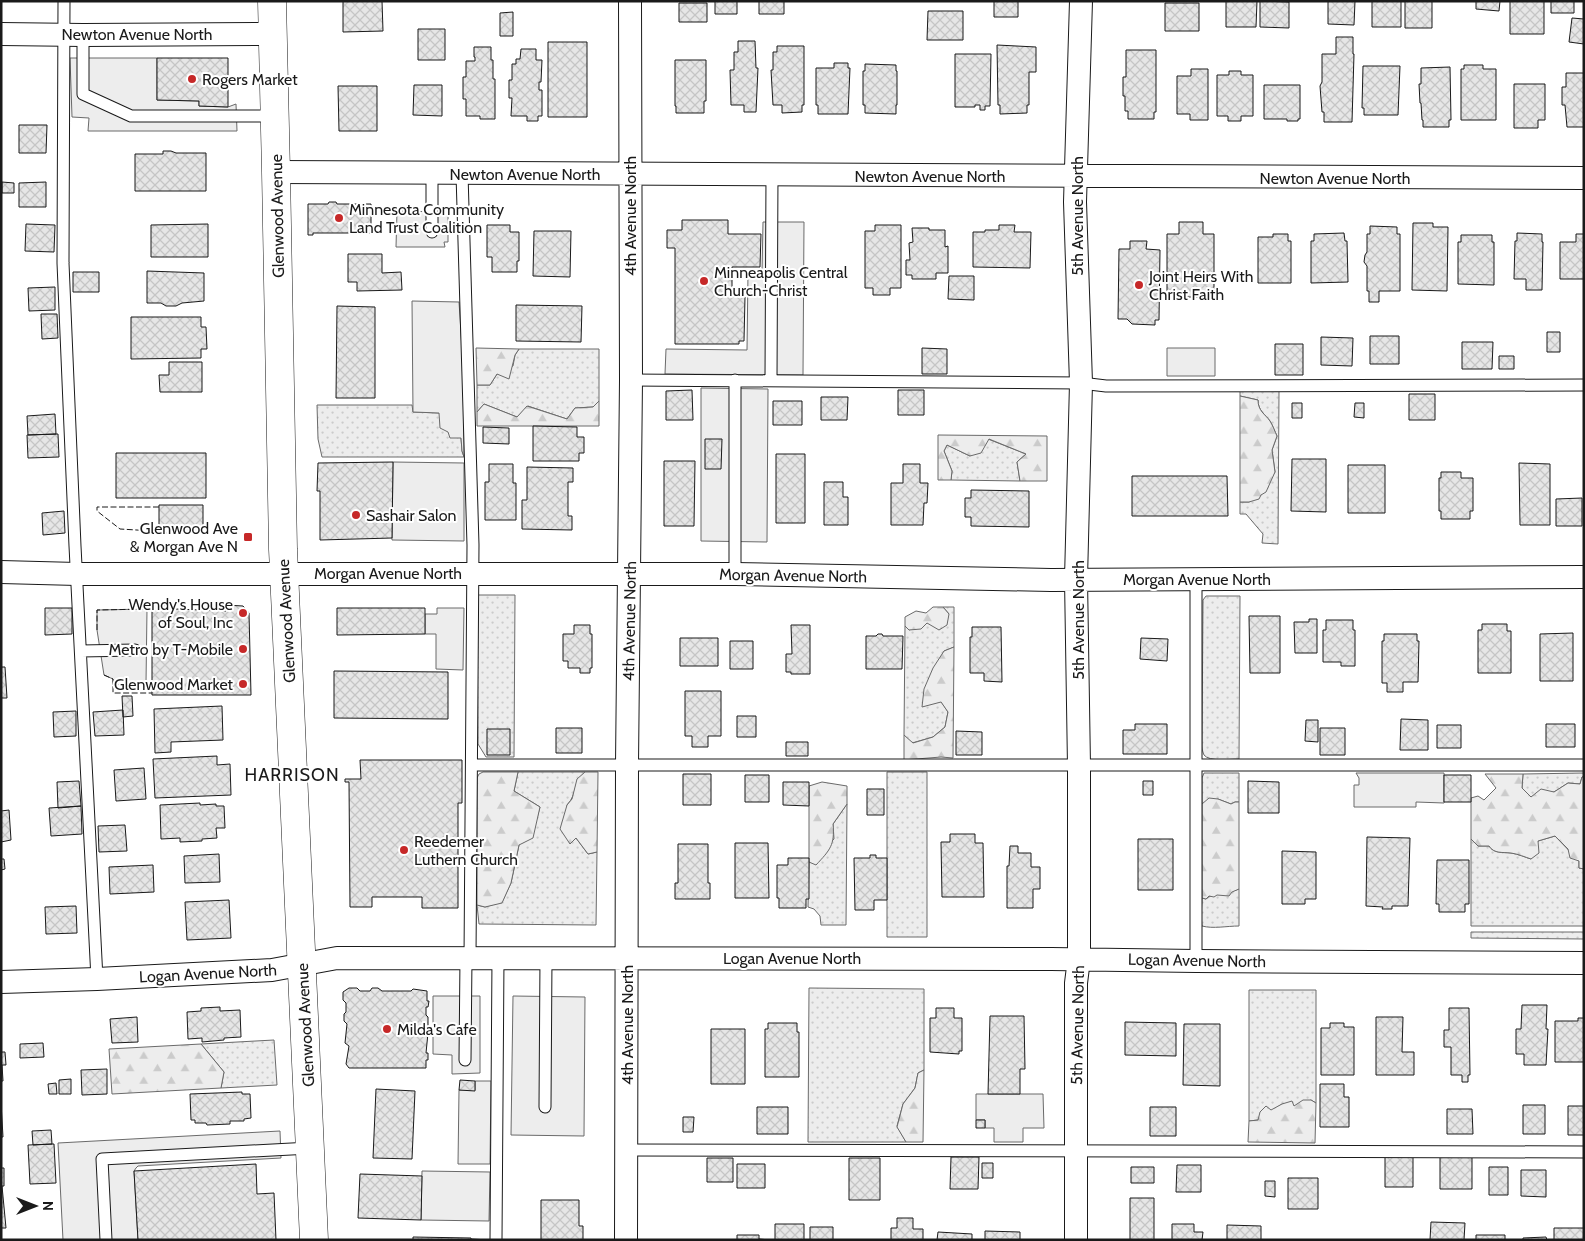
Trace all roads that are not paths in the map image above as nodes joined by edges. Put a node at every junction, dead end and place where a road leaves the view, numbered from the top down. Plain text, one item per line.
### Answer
1 (64, 1) edge
2 (272, 1) edge
3 (630, 1) edge
4 (1081, 1) edge
5 (1, 34) edge
6 (272, 34) junction
7 (74, 35) junction
8 (274, 116) junction
9 (276, 172) junction
10 (432, 174) junction
11 (462, 174) junction
12 (630, 174) junction
13 (772, 175) junction
14 (1075, 177) junction
15 (1584, 178) edge
16 (432, 232) dead end
17 (631, 380) junction
18 (735, 380) junction
19 (771, 380) junction
20 (1081, 383) junction
21 (1584, 385) edge
22 (1, 572) edge
23 (473, 573) junction
24 (630, 573) junction
25 (77, 574) junction
26 (284, 574) junction
27 (735, 574) junction
28 (1584, 576) edge
29 (1076, 579) junction
30 (1196, 580) junction
31 (135, 650) dead end
32 (81, 651) junction
33 (1584, 765) edge
34 (472, 766) junction
35 (628, 766) junction
36 (1079, 766) junction
37 (1196, 766) junction
38 (468, 958) junction
39 (498, 958) junction
40 (546, 958) junction
41 (628, 958) junction
42 (1079, 959) junction
43 (1196, 961) junction
44 (1584, 963) edge
45 (302, 965) junction
46 (97, 979) junction
47 (1, 982) edge
48 (465, 1060) dead end
49 (545, 1107) dead end
50 (310, 1148) junction
51 (627, 1150) junction
52 (1076, 1150) junction
53 (1584, 1152) edge
54 (106, 1240) edge
55 (314, 1240) edge
56 (496, 1240) edge
57 (626, 1240) edge
58 (1076, 1240) edge

1 - 7 lane
2 - 6 street, Glenwood Avenue
3 - 12 street, 4th Avenue North
4 - 14 street, 5th Avenue North
5 - 7 street, Newton Avenue North
6 - 7 street, Newton Avenue North
6 - 8 street, Glenwood Avenue
7 - 8 lane
7 - 25 lane
8 - 9 street, Glenwood Avenue
9 - 10 street, Newton Avenue North
9 - 26 street, Glenwood Avenue
10 - 11 street, Newton Avenue North
10 - 16 lane
11 - 12 street, Newton Avenue North
11 - 23 lane
12 - 13 street, Newton Avenue North
12 - 17 street, 4th Avenue North
13 - 14 street, Newton Avenue North
13 - 19 lane
14 - 15 street, Newton Avenue North
14 - 20 street, 5th Avenue North
17 - 18 lane
17 - 24 street, 4th Avenue North
18 - 19 lane
18 - 27 lane
19 - 20 lane
20 - 21 lane
20 - 29 street, 5th Avenue North
22 - 25 street, Morgan Avenue North
23 - 24 street, Morgan Avenue North
23 - 26 street, Morgan Avenue North
23 - 34 lane
24 - 27 street, Morgan Avenue North
24 - 35 street, 4th Avenue North
25 - 26 street, Morgan Avenue North
25 - 32 lane
26 - 45 street, Glenwood Avenue
27 - 29 street, Morgan Avenue North
28 - 30 street, Morgan Avenue North
29 - 30 street, Morgan Avenue North
29 - 36 street, 5th Avenue North
30 - 37 lane
31 - 32 lane
32 - 46 lane
33 - 37 lane
34 - 35 lane
34 - 38 lane
35 - 36 lane
35 - 41 street, 4th Avenue North
36 - 37 lane
36 - 42 street, 5th Avenue North
37 - 43 lane
38 - 39 street, Logan Avenue North
38 - 45 street, Logan Avenue North
38 - 48 lane
39 - 40 street, Logan Avenue North
39 - 56 lane
40 - 41 street, Logan Avenue North
40 - 49 lane
41 - 42 street, Logan Avenue North
41 - 51 street, 4th Avenue North
42 - 43 street, Logan Avenue North
42 - 52 street, 5th Avenue North
43 - 44 street, Logan Avenue North
45 - 46 street, Logan Avenue North
45 - 50 street, Glenwood Avenue
46 - 47 street, Logan Avenue North
50 - 54 lane
50 - 55 street, Glenwood Avenue
51 - 52 lane
51 - 57 street, 4th Avenue North
52 - 53 lane
52 - 58 street, 5th Avenue North

